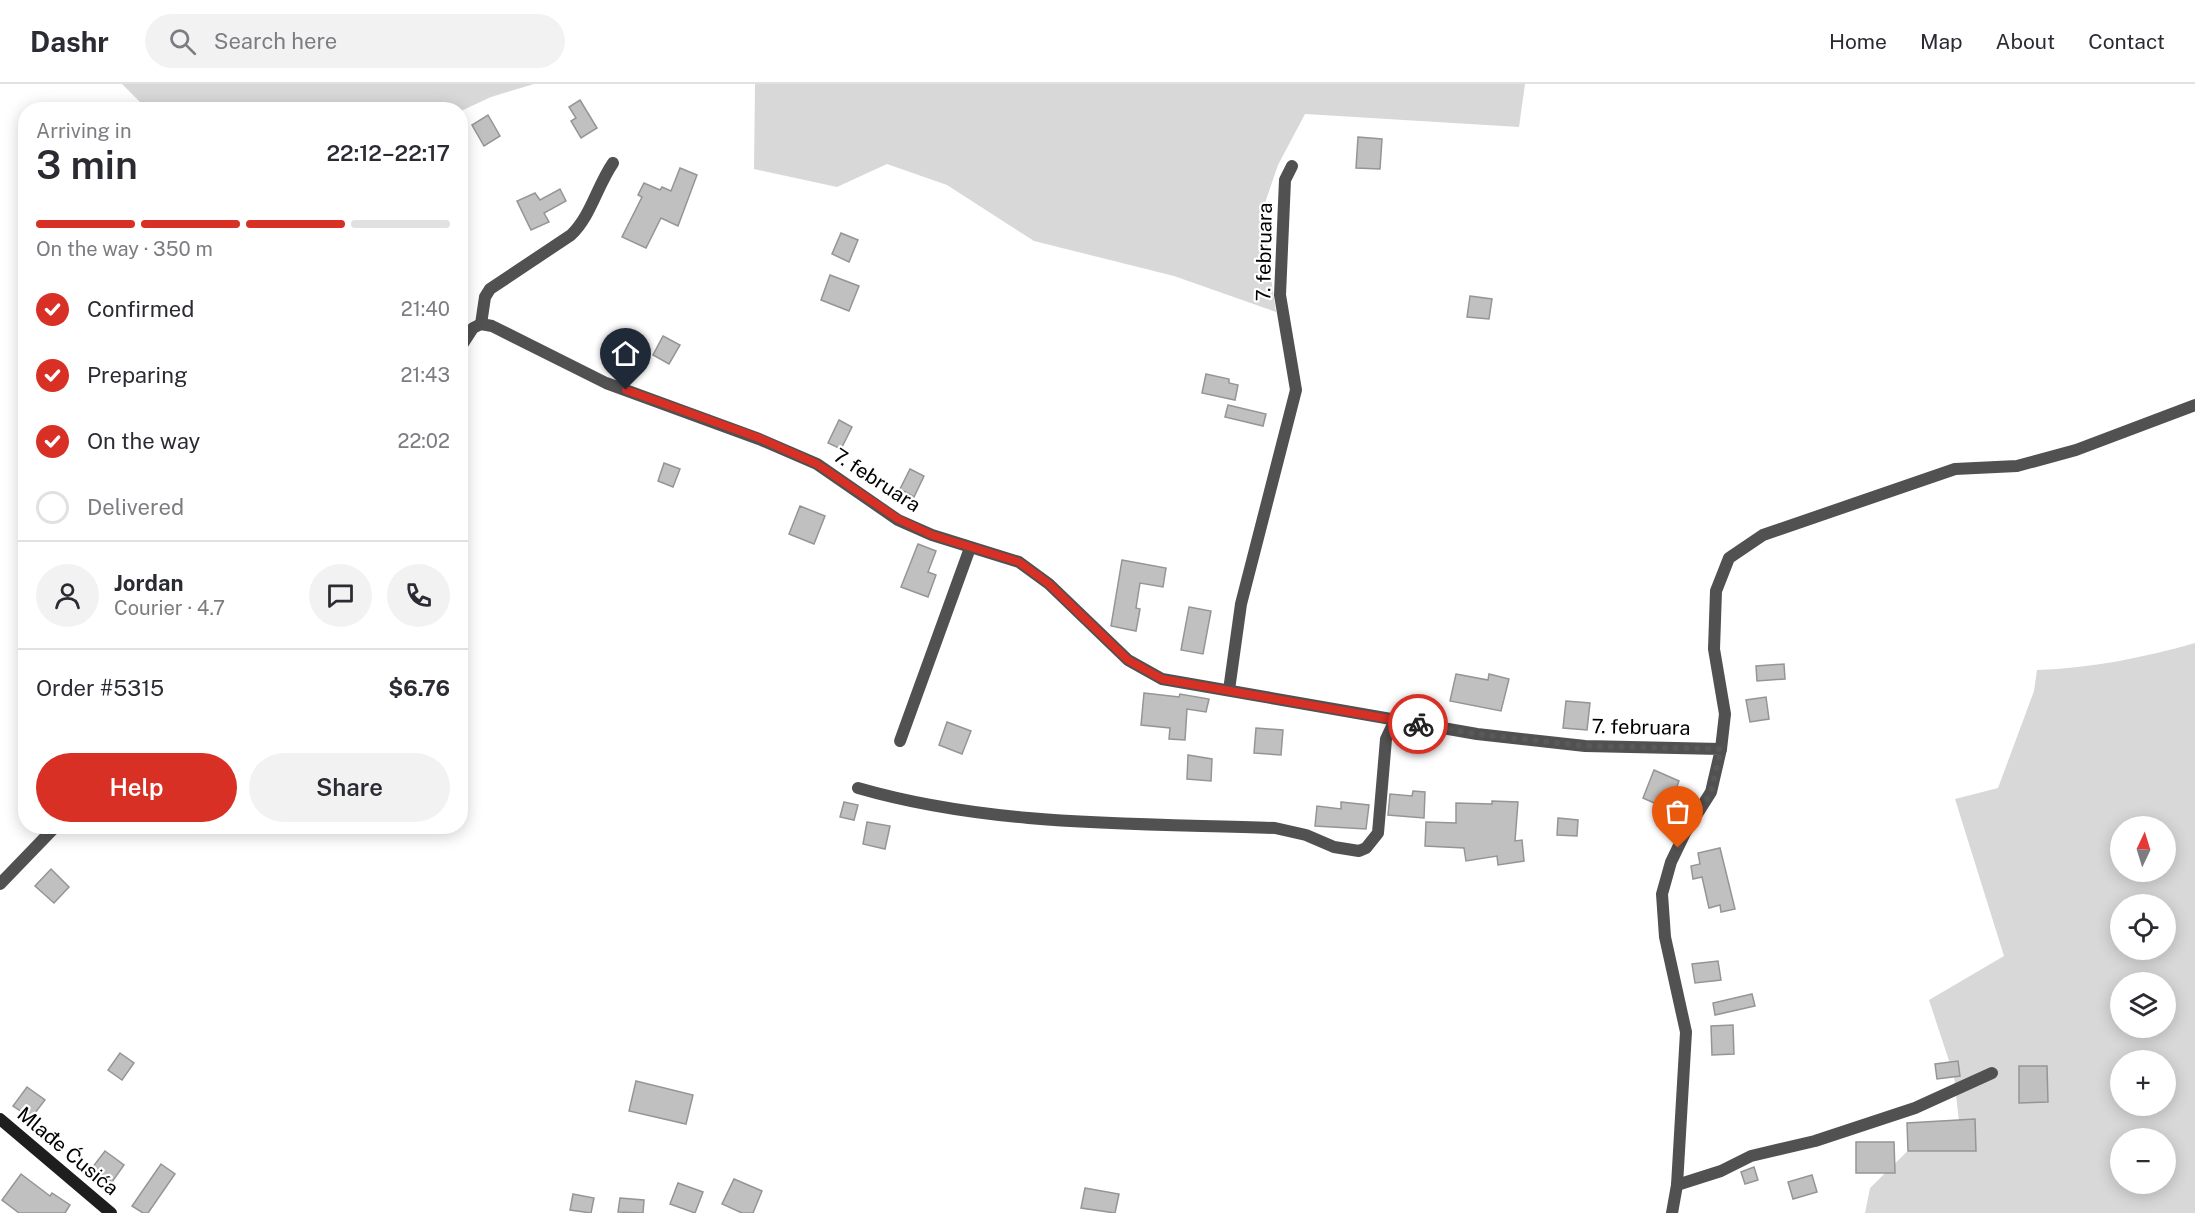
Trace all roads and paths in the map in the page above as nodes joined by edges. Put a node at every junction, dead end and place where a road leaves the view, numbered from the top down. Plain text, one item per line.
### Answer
1 (613, 163) dead end
2 (1292, 166) dead end
3 (481, 324) junction
4 (468, 336) edge
5 (2195, 405) edge
6 (970, 548) junction
7 (1229, 690) junction
8 (1395, 720) junction
9 (900, 741) dead end
10 (1721, 749) junction
11 (858, 788) dead end
12 (49, 834) edge
13 (0, 884) edge
14 (1992, 1073) dead end
15 (0, 1119) edge
16 (1677, 1185) junction
17 (111, 1213) edge
18 (1672, 1213) edge

1 - 3 street
2 - 7 street, 7. februara
3 - 4 street
3 - 6 street, 7. februara
5 - 10 street
6 - 7 street, 7. februara
6 - 9 street
7 - 8 street, 7. februara
8 - 10 street, 7. februara
8 - 11 street
10 - 16 street
12 - 13 street
14 - 16 street
15 - 17 street, Mlađe Ćusića
16 - 18 street

